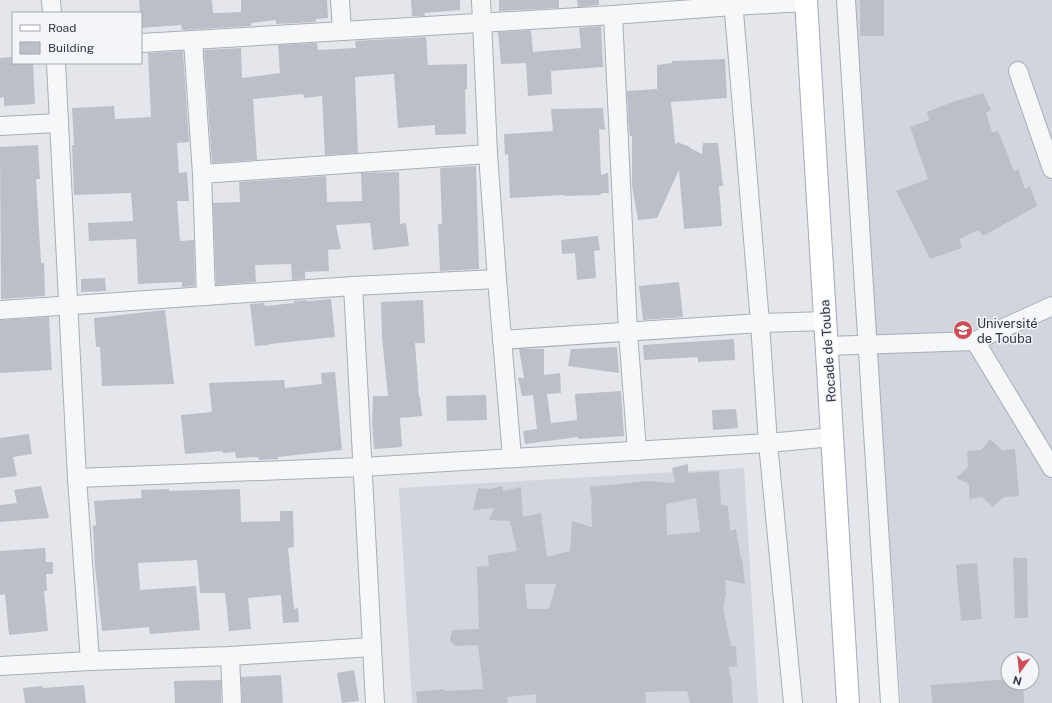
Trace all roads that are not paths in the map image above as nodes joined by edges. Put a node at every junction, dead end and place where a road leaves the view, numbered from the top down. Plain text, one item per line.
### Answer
1 (51, 0) edge
2 (340, 0) edge
3 (481, 0) edge
4 (846, 0) edge
5 (806, 1) edge
6 (733, 3) edge
7 (52, 12) edge
8 (613, 15) junction
9 (482, 23) junction
10 (342, 31) junction
11 (193, 41) junction
12 (142, 43) edge
13 (56, 64) edge
14 (1018, 70) dead end
15 (58, 123) junction
16 (0, 126) edge
17 (488, 154) junction
18 (1052, 169) edge
19 (202, 174) junction
20 (497, 279) junction
21 (353, 286) junction
22 (206, 296) junction
23 (69, 305) junction
24 (1052, 306) edge
25 (0, 310) edge
26 (826, 321) junction
27 (760, 323) junction
28 (628, 332) junction
29 (502, 340) junction
30 (975, 341) junction
31 (868, 345) junction
32 (827, 346) junction
33 (833, 437) junction
34 (768, 443) junction
35 (637, 451) junction
36 (512, 457) junction
37 (362, 467) junction
38 (1052, 468) edge
39 (77, 478) junction
40 (372, 647) junction
41 (230, 656) junction
42 (90, 661) junction
43 (0, 666) edge
44 (232, 703) edge
45 (375, 703) edge
46 (793, 703) edge
47 (848, 703) edge
48 (890, 703) edge

1 - 7 street
2 - 10 street
3 - 9 street
4 - 31 street
5 - 6 street
5 - 26 main road, Rocade de Touba
6 - 8 street
6 - 27 street
8 - 9 street
8 - 28 street
9 - 10 street
9 - 17 street
10 - 11 street
11 - 12 street
11 - 19 street
13 - 15 street
14 - 18 street
15 - 16 street
15 - 23 street
17 - 19 street
17 - 20 street
19 - 22 street
20 - 21 street
20 - 29 street
21 - 22 street
21 - 37 street
22 - 23 street
23 - 25 street
23 - 39 street
24 - 30 street
26 - 27 street
26 - 32 main road, Rocade de Touba
27 - 28 street
27 - 34 street
28 - 29 street
28 - 35 street
29 - 36 street
30 - 31 street
30 - 38 street
31 - 32 street
31 - 48 street
32 - 33 main road, Rocade de Touba
33 - 34 street
33 - 47 main road, Rocade de Touba
34 - 35 street
34 - 46 street
35 - 36 street
36 - 37 street
37 - 39 street
37 - 40 street
39 - 42 street
40 - 41 street
40 - 45 street
41 - 42 street
41 - 44 street
42 - 43 street

